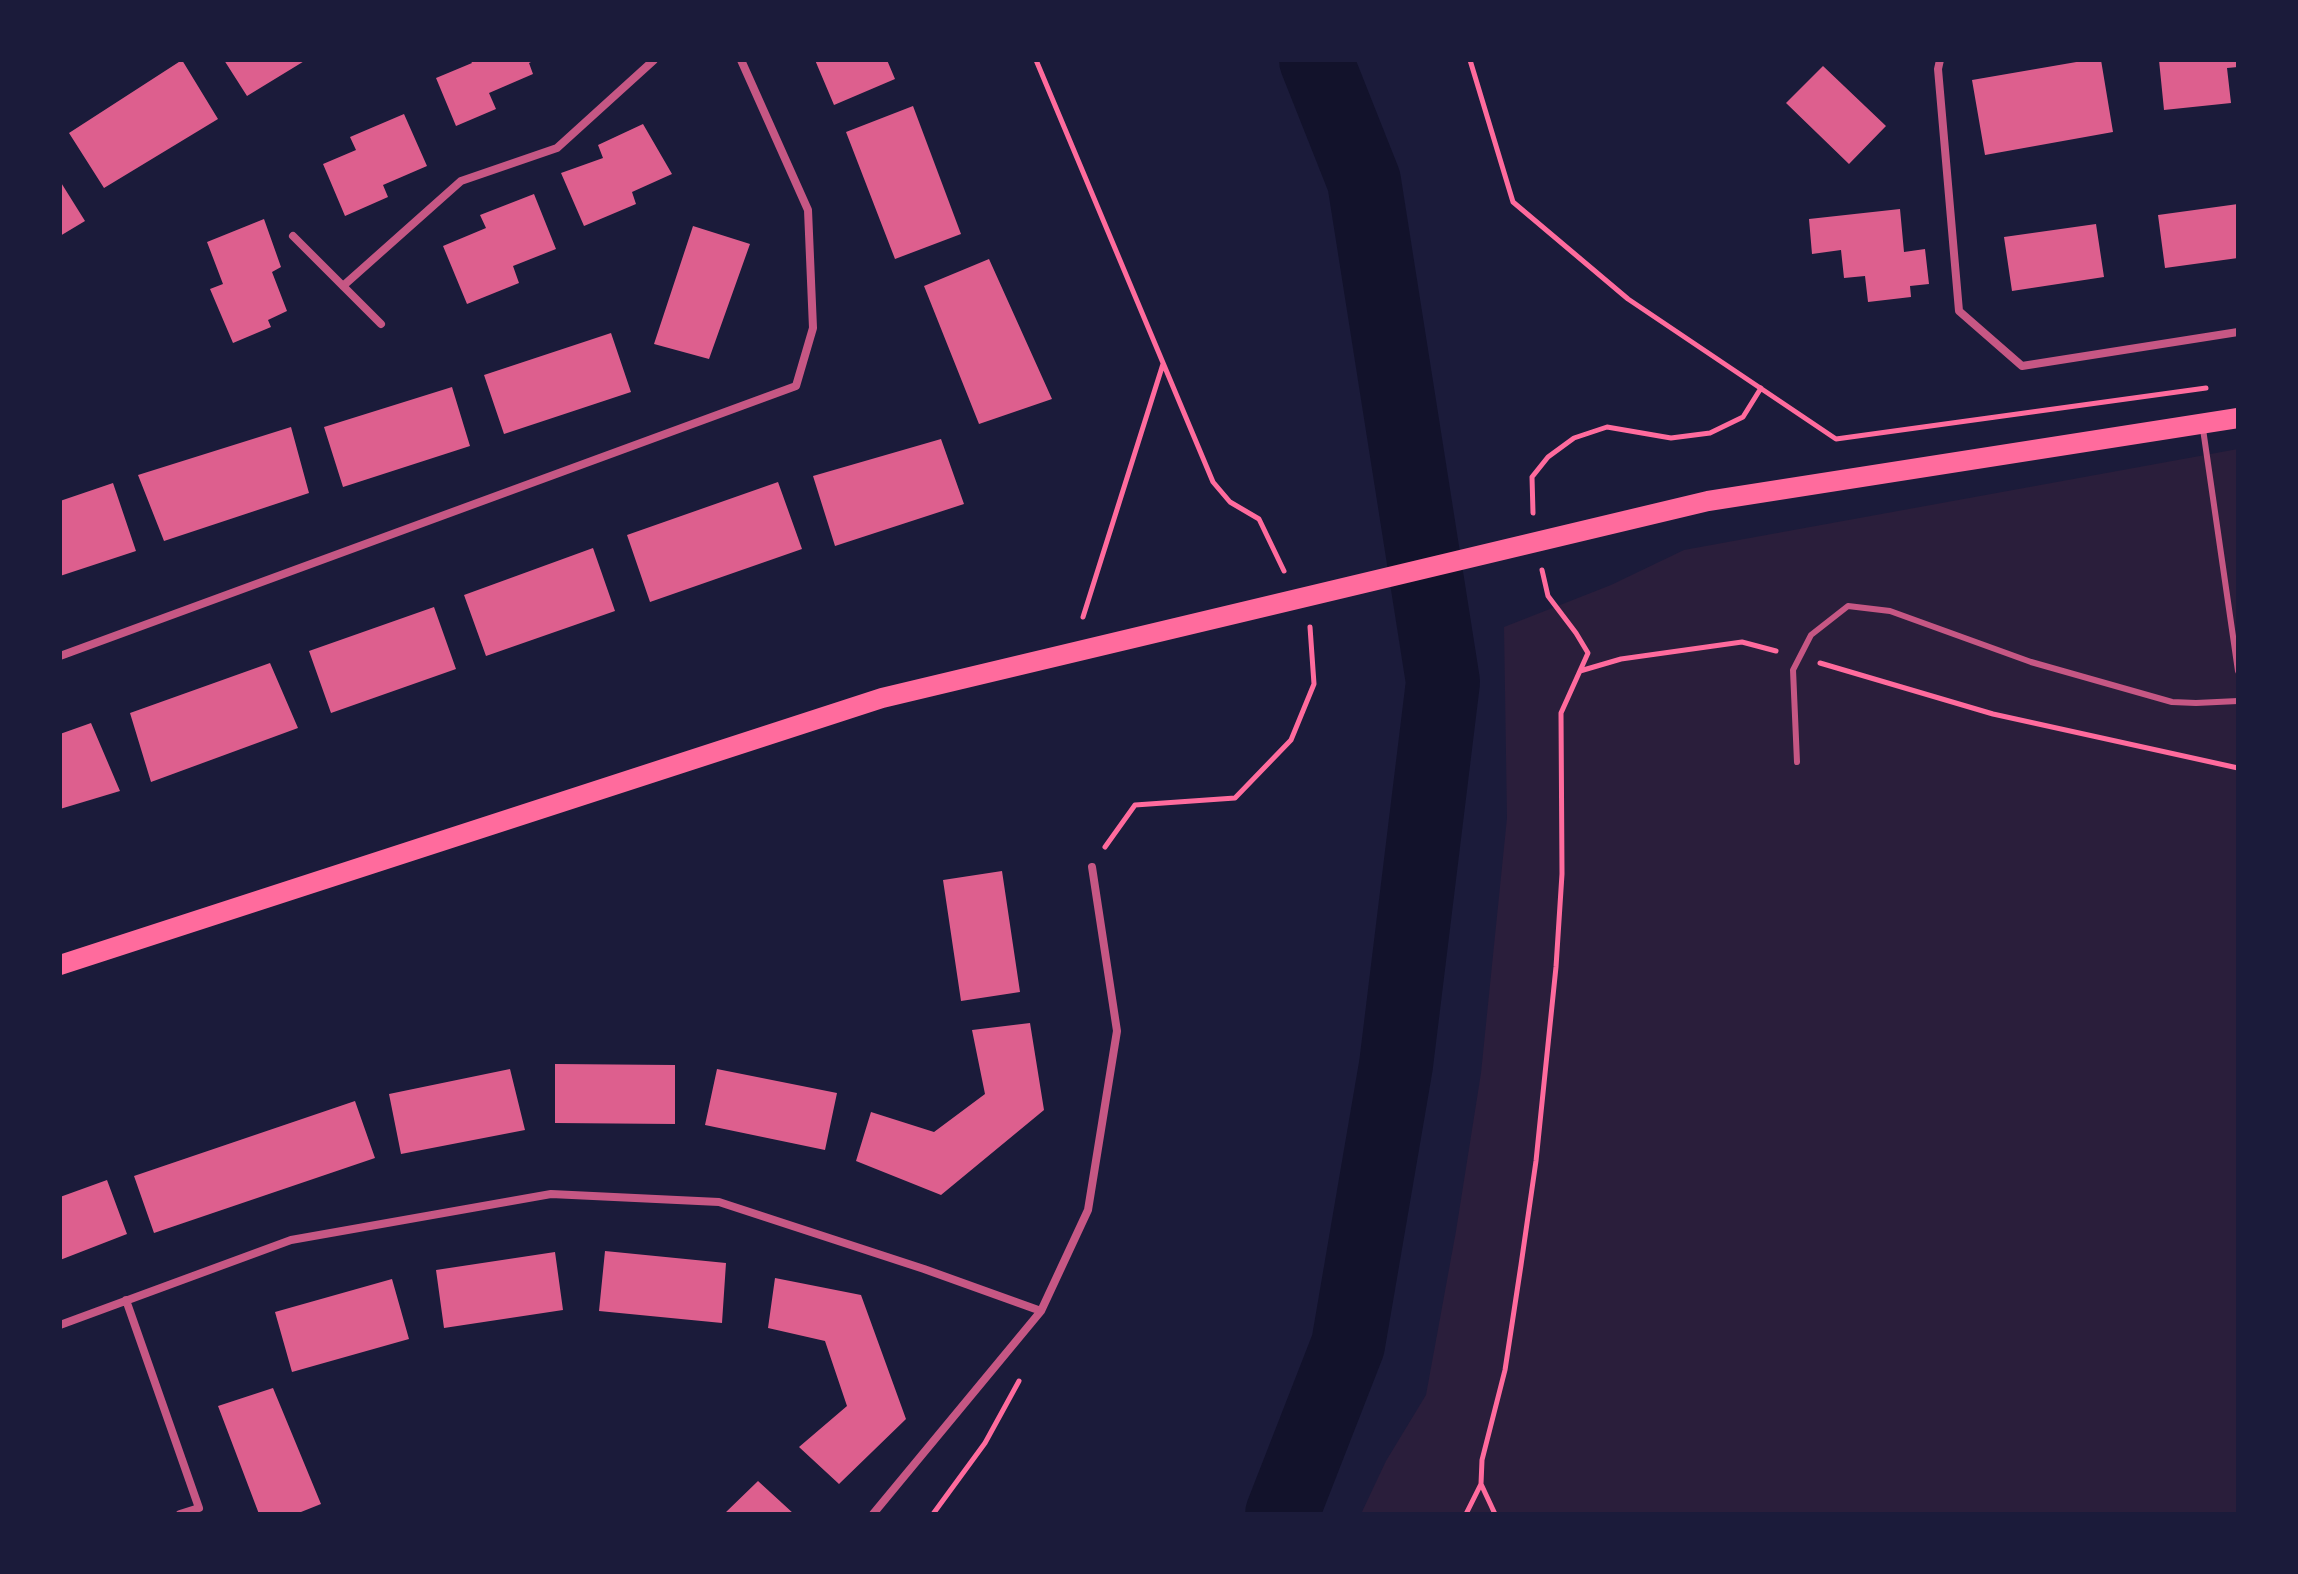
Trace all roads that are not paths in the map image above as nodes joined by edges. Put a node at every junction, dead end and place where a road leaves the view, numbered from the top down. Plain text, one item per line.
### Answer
1 (654, 60) edge
2 (741, 60) edge
3 (1940, 60) edge
4 (293, 236) dead end
5 (343, 286) junction
6 (381, 324) dead end
7 (2238, 332) edge
8 (2238, 418) edge
9 (2202, 424) junction
10 (60, 656) edge
11 (2238, 671) edge
12 (2238, 701) edge
13 (1797, 762) dead end
14 (1092, 867) road end
15 (60, 965) edge
16 (126, 1300) junction
17 (1041, 1311) junction
18 (60, 1325) edge
19 (180, 1514) edge
20 (873, 1514) edge

1 - 5 street
2 - 10 street
3 - 7 street
4 - 5 street
5 - 6 street
8 - 9 main road
9 - 11 lane
9 - 15 main road
12 - 13 lane
14 - 17 street
16 - 17 street
16 - 18 street
16 - 19 street
17 - 20 street

